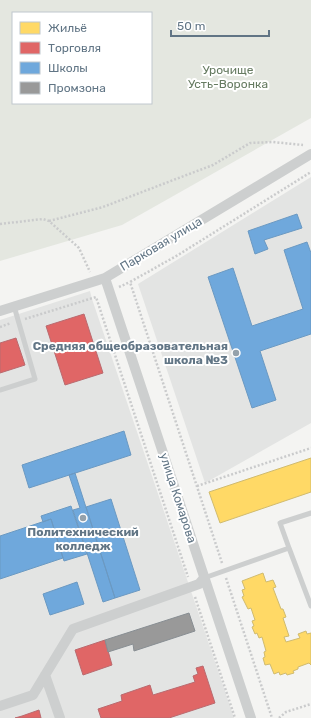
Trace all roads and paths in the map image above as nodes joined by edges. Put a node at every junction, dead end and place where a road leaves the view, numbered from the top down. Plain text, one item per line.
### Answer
1 (304, 146) dead end
2 (311, 154) edge
3 (311, 172) edge
4 (49, 221) junction
5 (0, 224) edge
6 (105, 278) junction
7 (95, 281) junction
8 (14, 306) junction
9 (0, 311) edge
10 (19, 321) junction
11 (0, 327) edge
12 (0, 390) edge
13 (311, 448) edge
14 (197, 486) junction
15 (311, 513) edge
16 (289, 548) junction
17 (224, 571) junction
18 (204, 578) junction
19 (192, 586) junction
20 (311, 606) edge
21 (45, 675) junction
22 (311, 704) edge
23 (0, 706) edge
24 (60, 718) edge
25 (235, 718) edge
26 (251, 718) edge
27 (272, 718) edge
28 (279, 718) edge

1 - 4 path
2 - 6 street, Парковая улица
3 - 14 path
4 - 5 path
4 - 7 path
6 - 7 street, Парковая улица
6 - 18 street, улица Комарова
7 - 8 street, Парковая улица
8 - 9 street, Парковая улица
8 - 10 lane
10 - 11 path
10 - 12 lane
10 - 19 path
13 - 14 path
14 - 17 path
15 - 16 lane
16 - 17 lane
16 - 20 lane
17 - 18 lane
17 - 27 path
18 - 19 street
18 - 26 street, улица Комарова
19 - 21 street
19 - 25 path
21 - 23 street
21 - 24 street
22 - 28 path

